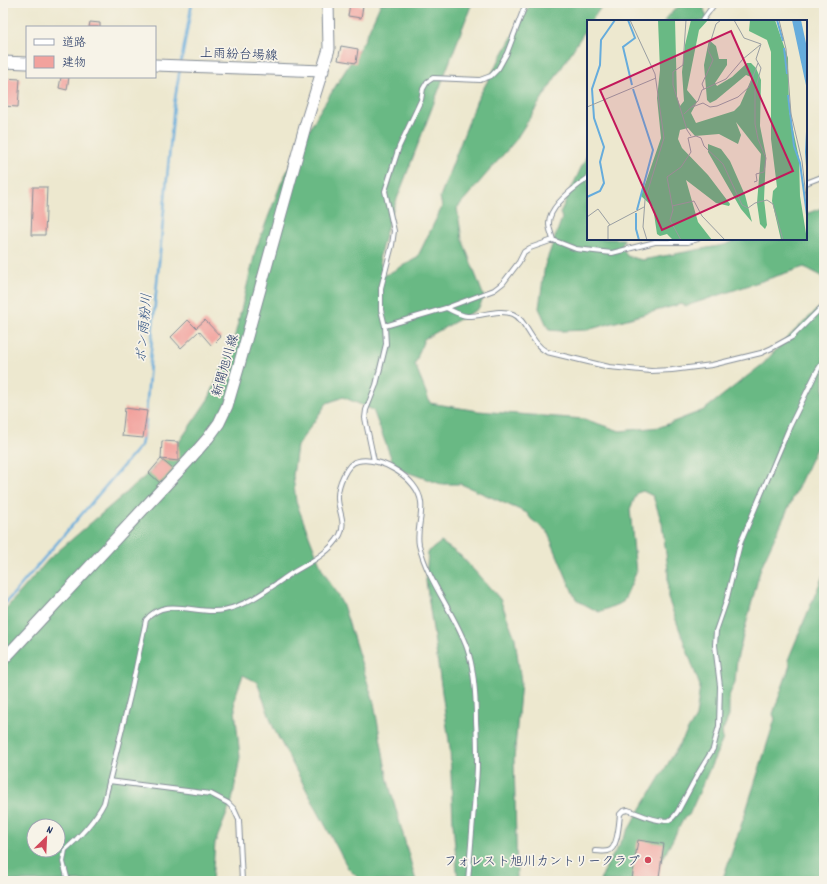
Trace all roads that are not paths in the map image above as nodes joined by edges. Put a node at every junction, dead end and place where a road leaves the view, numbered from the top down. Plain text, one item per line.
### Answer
1 (328, 3) edge
2 (526, 3) edge
3 (715, 3) edge
4 (703, 20) edge
5 (3, 62) edge
6 (26, 62) edge
7 (156, 65) edge
8 (322, 71) junction
9 (824, 176) edge
10 (587, 179) edge
11 (807, 183) edge
12 (553, 240) junction
13 (695, 240) edge
14 (824, 305) edge
15 (446, 308) junction
16 (385, 326) junction
17 (824, 360) edge
18 (374, 461) junction
19 (3, 660) edge
20 (109, 781) junction
21 (595, 850) dead end
22 (68, 881) edge
23 (242, 881) edge
24 (468, 881) edge

1 - 8 main road, 新開旭川線
2 - 16 lane
3 - 4 lane
5 - 6 main road
7 - 8 main road, 上雨紛台場線
8 - 19 main road, 新開旭川線
9 - 11 lane
10 - 12 lane
12 - 13 lane
12 - 15 lane
14 - 15 lane
15 - 16 lane
16 - 18 lane
17 - 21 lane
18 - 20 lane
18 - 24 lane
20 - 22 lane
20 - 23 lane

